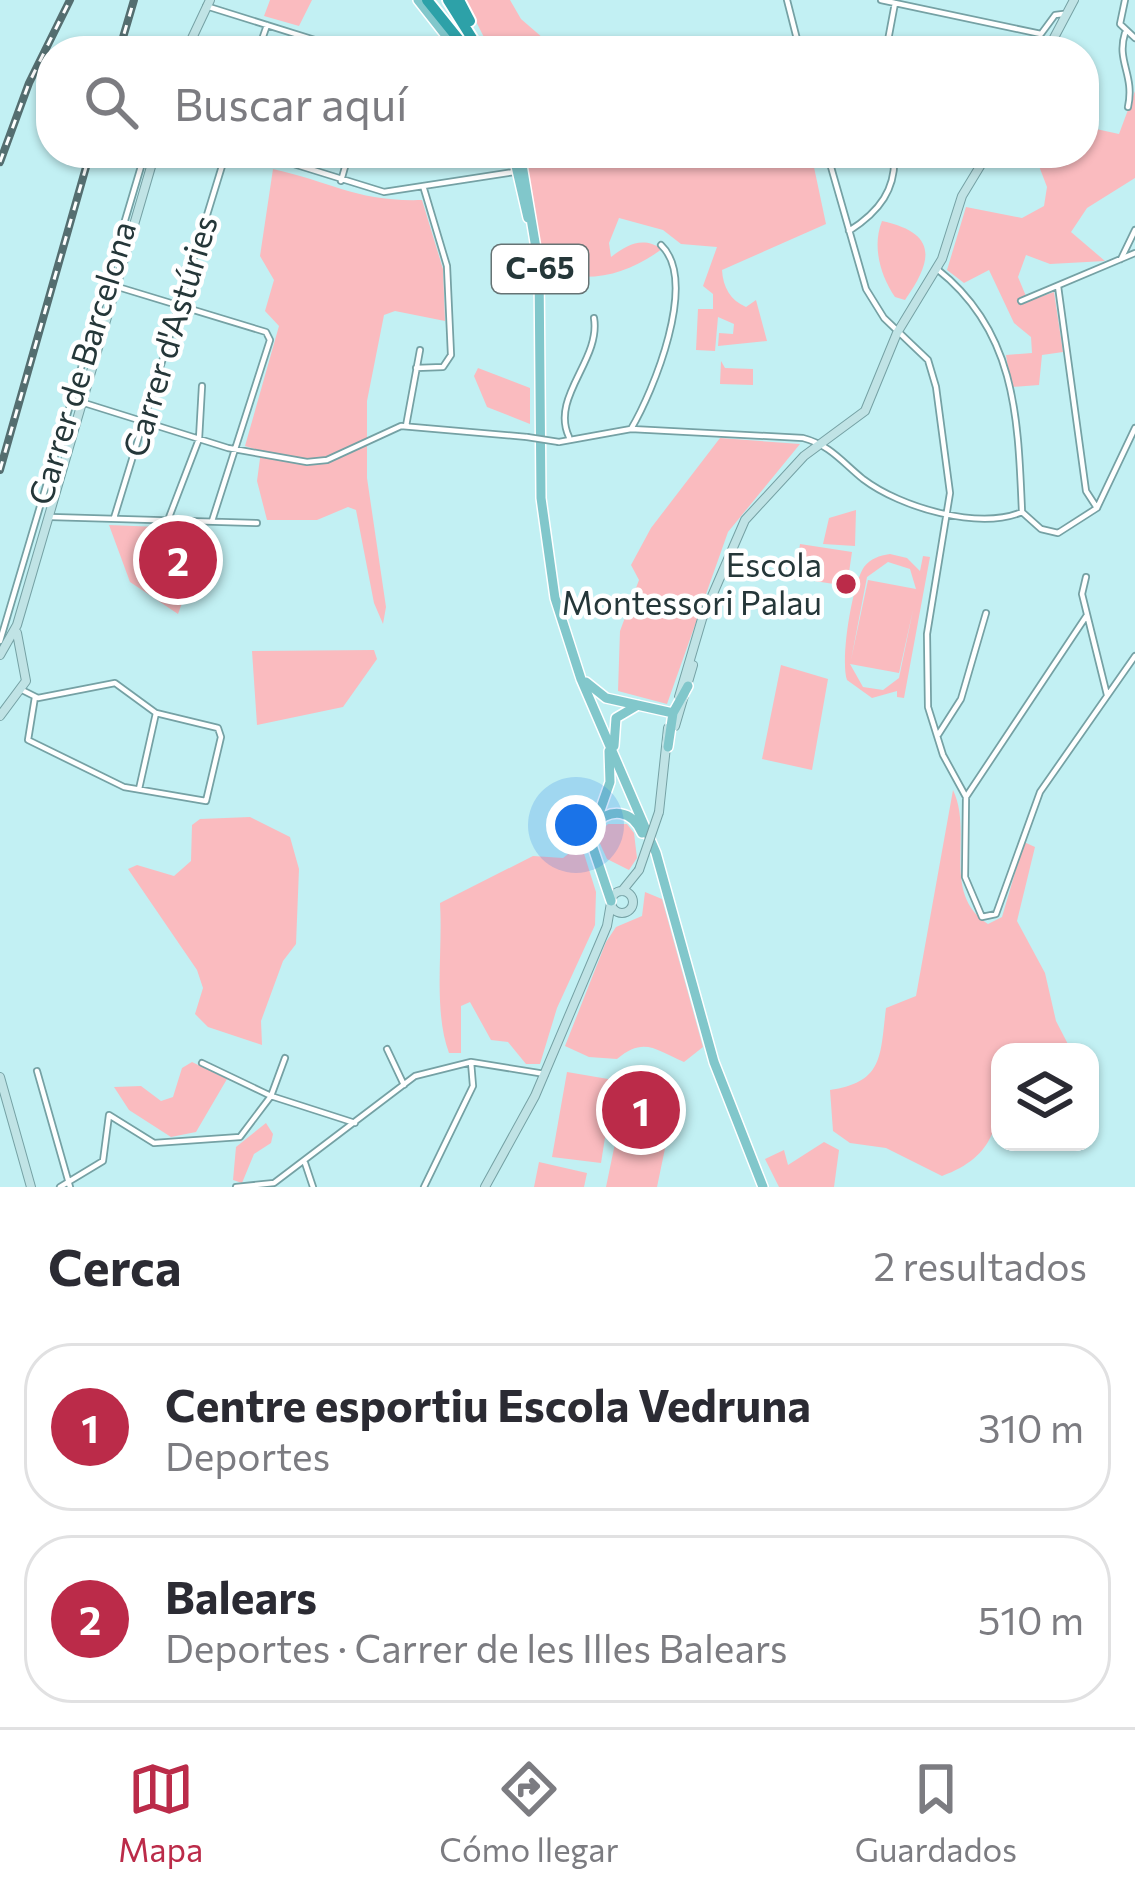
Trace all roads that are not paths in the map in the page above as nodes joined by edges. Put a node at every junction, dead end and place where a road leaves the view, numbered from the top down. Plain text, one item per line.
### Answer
1 (423, 0) edge
2 (437, 0) edge
3 (448, 0) edge
4 (459, 0) edge
5 (787, 0) edge
6 (881, 0) edge
7 (1074, 0) edge
8 (1125, 0) edge
9 (896, 2) edge
10 (208, 3) edge
11 (1069, 14) junction
12 (267, 25) junction
13 (1125, 33) junction
14 (193, 36) edge
15 (263, 36) edge
16 (302, 36) edge
17 (448, 36) edge
18 (455, 36) edge
19 (460, 36) edge
20 (473, 36) edge
21 (476, 36) edge
22 (796, 36) edge
23 (889, 36) edge
24 (1056, 36) edge
25 (1135, 38) edge
26 (1128, 107) dead end
27 (141, 168) edge
28 (150, 168) edge
29 (221, 168) edge
30 (302, 168) edge
31 (345, 168) edge
32 (517, 168) edge
33 (520, 168) edge
34 (830, 168) edge
35 (892, 168) edge
36 (979, 168) edge
37 (518, 177) junction
38 (501, 178) junction
39 (341, 181) junction
40 (424, 190) junction
41 (1135, 230) edge
42 (849, 232) junction
43 (661, 245) dead end
44 (1135, 253) edge
45 (1121, 259) junction
46 (937, 268) junction
47 (115, 286) junction
48 (1058, 286) junction
49 (1021, 302) dead end
50 (180, 305) junction
51 (594, 318) dead end
52 (897, 333) junction
53 (420, 350) dead end
54 (544, 350) junction
55 (416, 368) junction
56 (202, 386) dead end
57 (80, 402) junction
58 (143, 420) junction
59 (406, 426) junction
60 (1135, 428) edge
61 (631, 429) junction
62 (569, 437) junction
63 (199, 439) junction
64 (825, 443) junction
65 (234, 449) junction
66 (1097, 508) junction
67 (1022, 512) junction
68 (949, 514) junction
69 (46, 515) junction
70 (114, 518) junction
71 (168, 520) junction
72 (212, 521) junction
73 (257, 523) dead end
74 (1086, 577) dead end
75 (986, 614) dead end
76 (1087, 615) junction
77 (16, 625) junction
78 (696, 638) junction
79 (0, 641) edge
80 (0, 656) edge
81 (1135, 656) edge
82 (21, 663) junction
83 (579, 674) junction
84 (688, 686) junction
85 (22, 690) junction
86 (1107, 694) junction
87 (13, 697) junction
88 (35, 697) junction
89 (0, 698) edge
90 (677, 700) joint
91 (643, 704) junction
92 (156, 713) junction
93 (665, 714) junction
94 (0, 716) edge
95 (602, 729) junction
96 (937, 736) junction
97 (668, 748) junction
98 (618, 764) junction
99 (660, 785) junction
100 (138, 790) junction
101 (966, 797) junction
102 (591, 829) junction
103 (633, 881) junction
104 (668, 893) junction
105 (616, 897) junction
106 (632, 899) junction
107 (626, 912) junction
108 (607, 926) junction
109 (387, 1049) dead end
110 (285, 1058) dead end
111 (471, 1062) junction
112 (202, 1063) dead end
113 (37, 1071) dead end
114 (544, 1074) junction
115 (0, 1077) edge
116 (404, 1084) junction
117 (271, 1096) junction
118 (356, 1123) junction
119 (305, 1163) junction
120 (69, 1185) edge
121 (31, 1187) edge
122 (60, 1187) edge
123 (238, 1187) edge
124 (313, 1187) edge
125 (424, 1187) edge
126 (485, 1187) edge
127 (763, 1187) edge

1 - 17 main road
1 - 18 highway
2 - 19 highway
3 - 20 highway
4 - 21 highway
5 - 22 street
6 - 9 street
7 - 11 street
8 - 13 street
9 - 11 street
9 - 23 street
10 - 12 street
10 - 14 street
11 - 24 street
12 - 15 street
12 - 16 street
13 - 25 street
13 - 26 street
27 - 79 street, Carrer de Barcelona
28 - 47 street, Carrer de Barcelona
29 - 50 street, Carrer d'Astúries
30 - 39 street
31 - 39 street
32 - 37 main road
33 - 54 main road, C-65
34 - 42 street
35 - 42 street
36 - 46 street
37 - 38 street
37 - 38 street
37 - 54 main road
38 - 40 street
39 - 40 street
40 - 55 street
41 - 45 street
42 - 52 street
43 - 61 street
44 - 45 street
45 - 48 street
46 - 52 street
46 - 67 street
47 - 50 street
47 - 57 street, Carrer de Barcelona
48 - 49 street
48 - 66 street
50 - 58 street, Carrer d'Astúries
50 - 65 street
51 - 62 street
52 - 64 street
52 - 68 street
53 - 55 street
54 - 83 main road, C-65
55 - 59 street
56 - 63 street
57 - 58 street
57 - 69 street, Carrer de Barcelona
58 - 63 street
58 - 70 street, Carrer d'Astúries
59 - 62 street, bridge
59 - 65 street
60 - 66 street
61 - 62 street
61 - 64 street
63 - 65 street
63 - 71 street
64 - 68 street
64 - 78 street
65 - 72 street
66 - 67 street
67 - 68 street
68 - 96 street
69 - 70 street
69 - 77 street, Carrer de Barcelona
70 - 71 street
71 - 72 street
72 - 73 street
74 - 76 street
75 - 96 street
76 - 86 street
76 - 101 street
77 - 80 street, Carrer de Barcelona
77 - 82 street, Carrer de Barcelona
78 - 84 street
78 - 90 street
80 - 82 street
81 - 86 street
82 - 85 street, Carrer de Barcelona
83 - 91 main road
83 - 95 main road, C-65
84 - 93 main road
84 - 97 street
85 - 87 street
85 - 88 street
86 - 101 street
87 - 89 street
87 - 94 street
88 - 92 street
88 - 100 street
90 - 93 main road
91 - 93 main road
91 - 98 main road
92 - 100 street
92 - 100 street
93 - 97 main road
93 - 99 street
95 - 98 main road, C-65
95 - 102 main road
96 - 101 street
97 - 99 street
98 - 104 main road, C-65
99 - 103 street, bridge
102 - 104 main road
102 - 105 main road
103 - 105 street
103 - 106 street
104 - 127 main road, C-65
105 - 106 street
105 - 107 street
105 - 108 street
106 - 107 street
107 - 108 street
108 - 114 street
109 - 116 street
110 - 117 street
111 - 114 street
111 - 116 street
111 - 125 street
112 - 117 street
113 - 120 street
114 - 126 street
115 - 121 street
116 - 118 street
117 - 118 street
117 - 120 street
118 - 119 street
119 - 123 street
119 - 124 street
120 - 122 street

